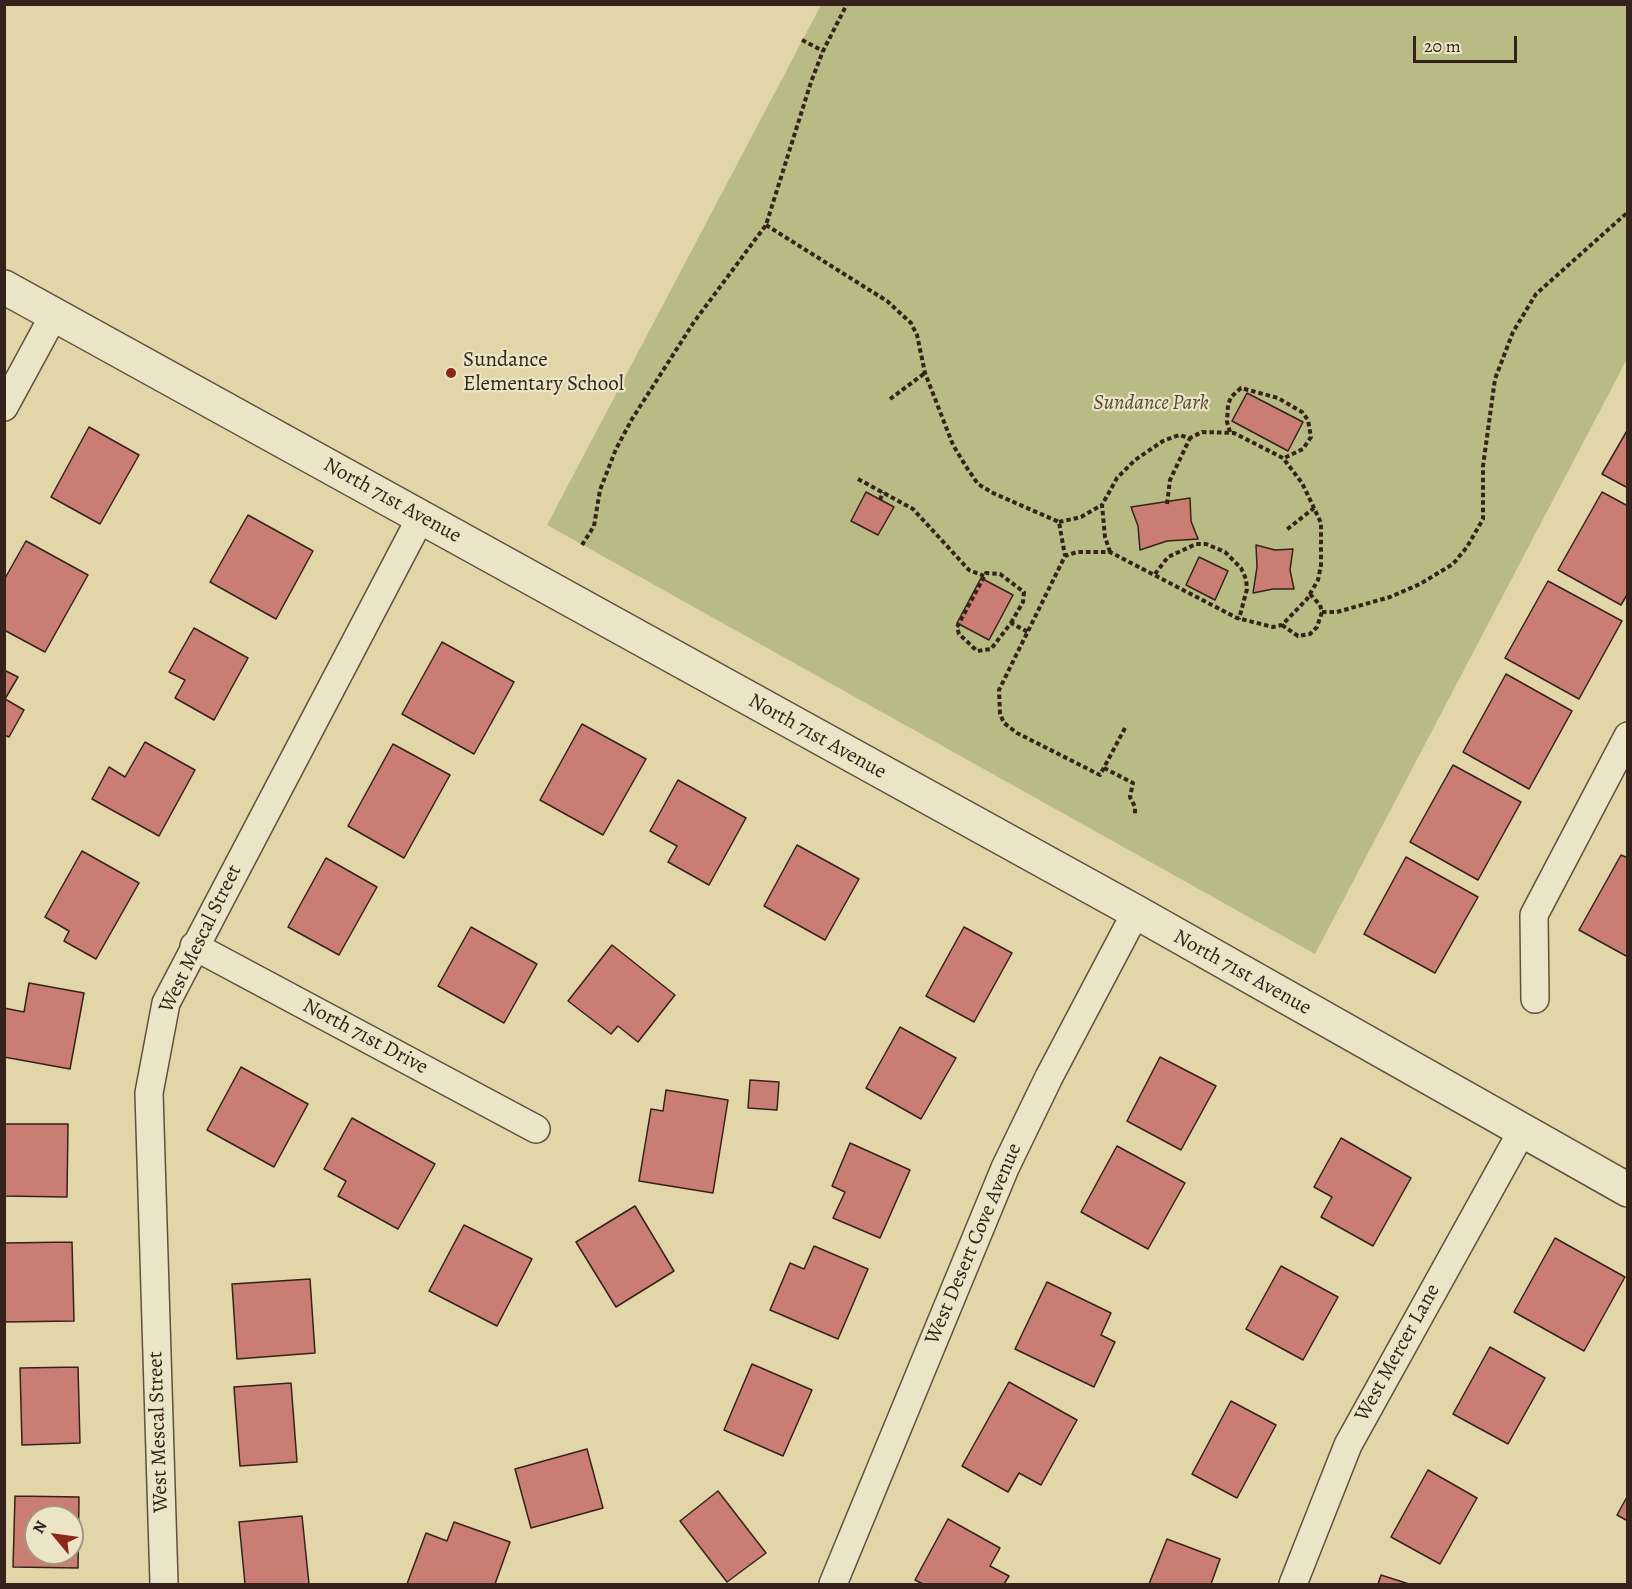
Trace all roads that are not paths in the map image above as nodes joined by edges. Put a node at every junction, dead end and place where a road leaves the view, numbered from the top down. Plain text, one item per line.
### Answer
1 (4, 288) edge
2 (54, 315) junction
3 (4, 407) edge
4 (422, 517) junction
5 (1628, 736) edge
6 (1136, 912) junction
7 (194, 946) junction
8 (1535, 999) dead end
9 (536, 1129) dead end
10 (1522, 1131) junction
11 (1628, 1190) edge
12 (164, 1584) edge
13 (833, 1584) edge
14 (1293, 1584) edge

1 - 2 street, North 71st Avenue
2 - 3 street
2 - 4 street, North 71st Avenue
4 - 6 street, North 71st Avenue
4 - 7 street, West Mescal Street
5 - 8 street
6 - 10 street, North 71st Avenue
6 - 13 street, West Desert Cove Avenue
7 - 9 street, North 71st Drive
7 - 12 street, West Mescal Street
10 - 11 street, North 71st Avenue
10 - 14 street, West Mercer Lane

